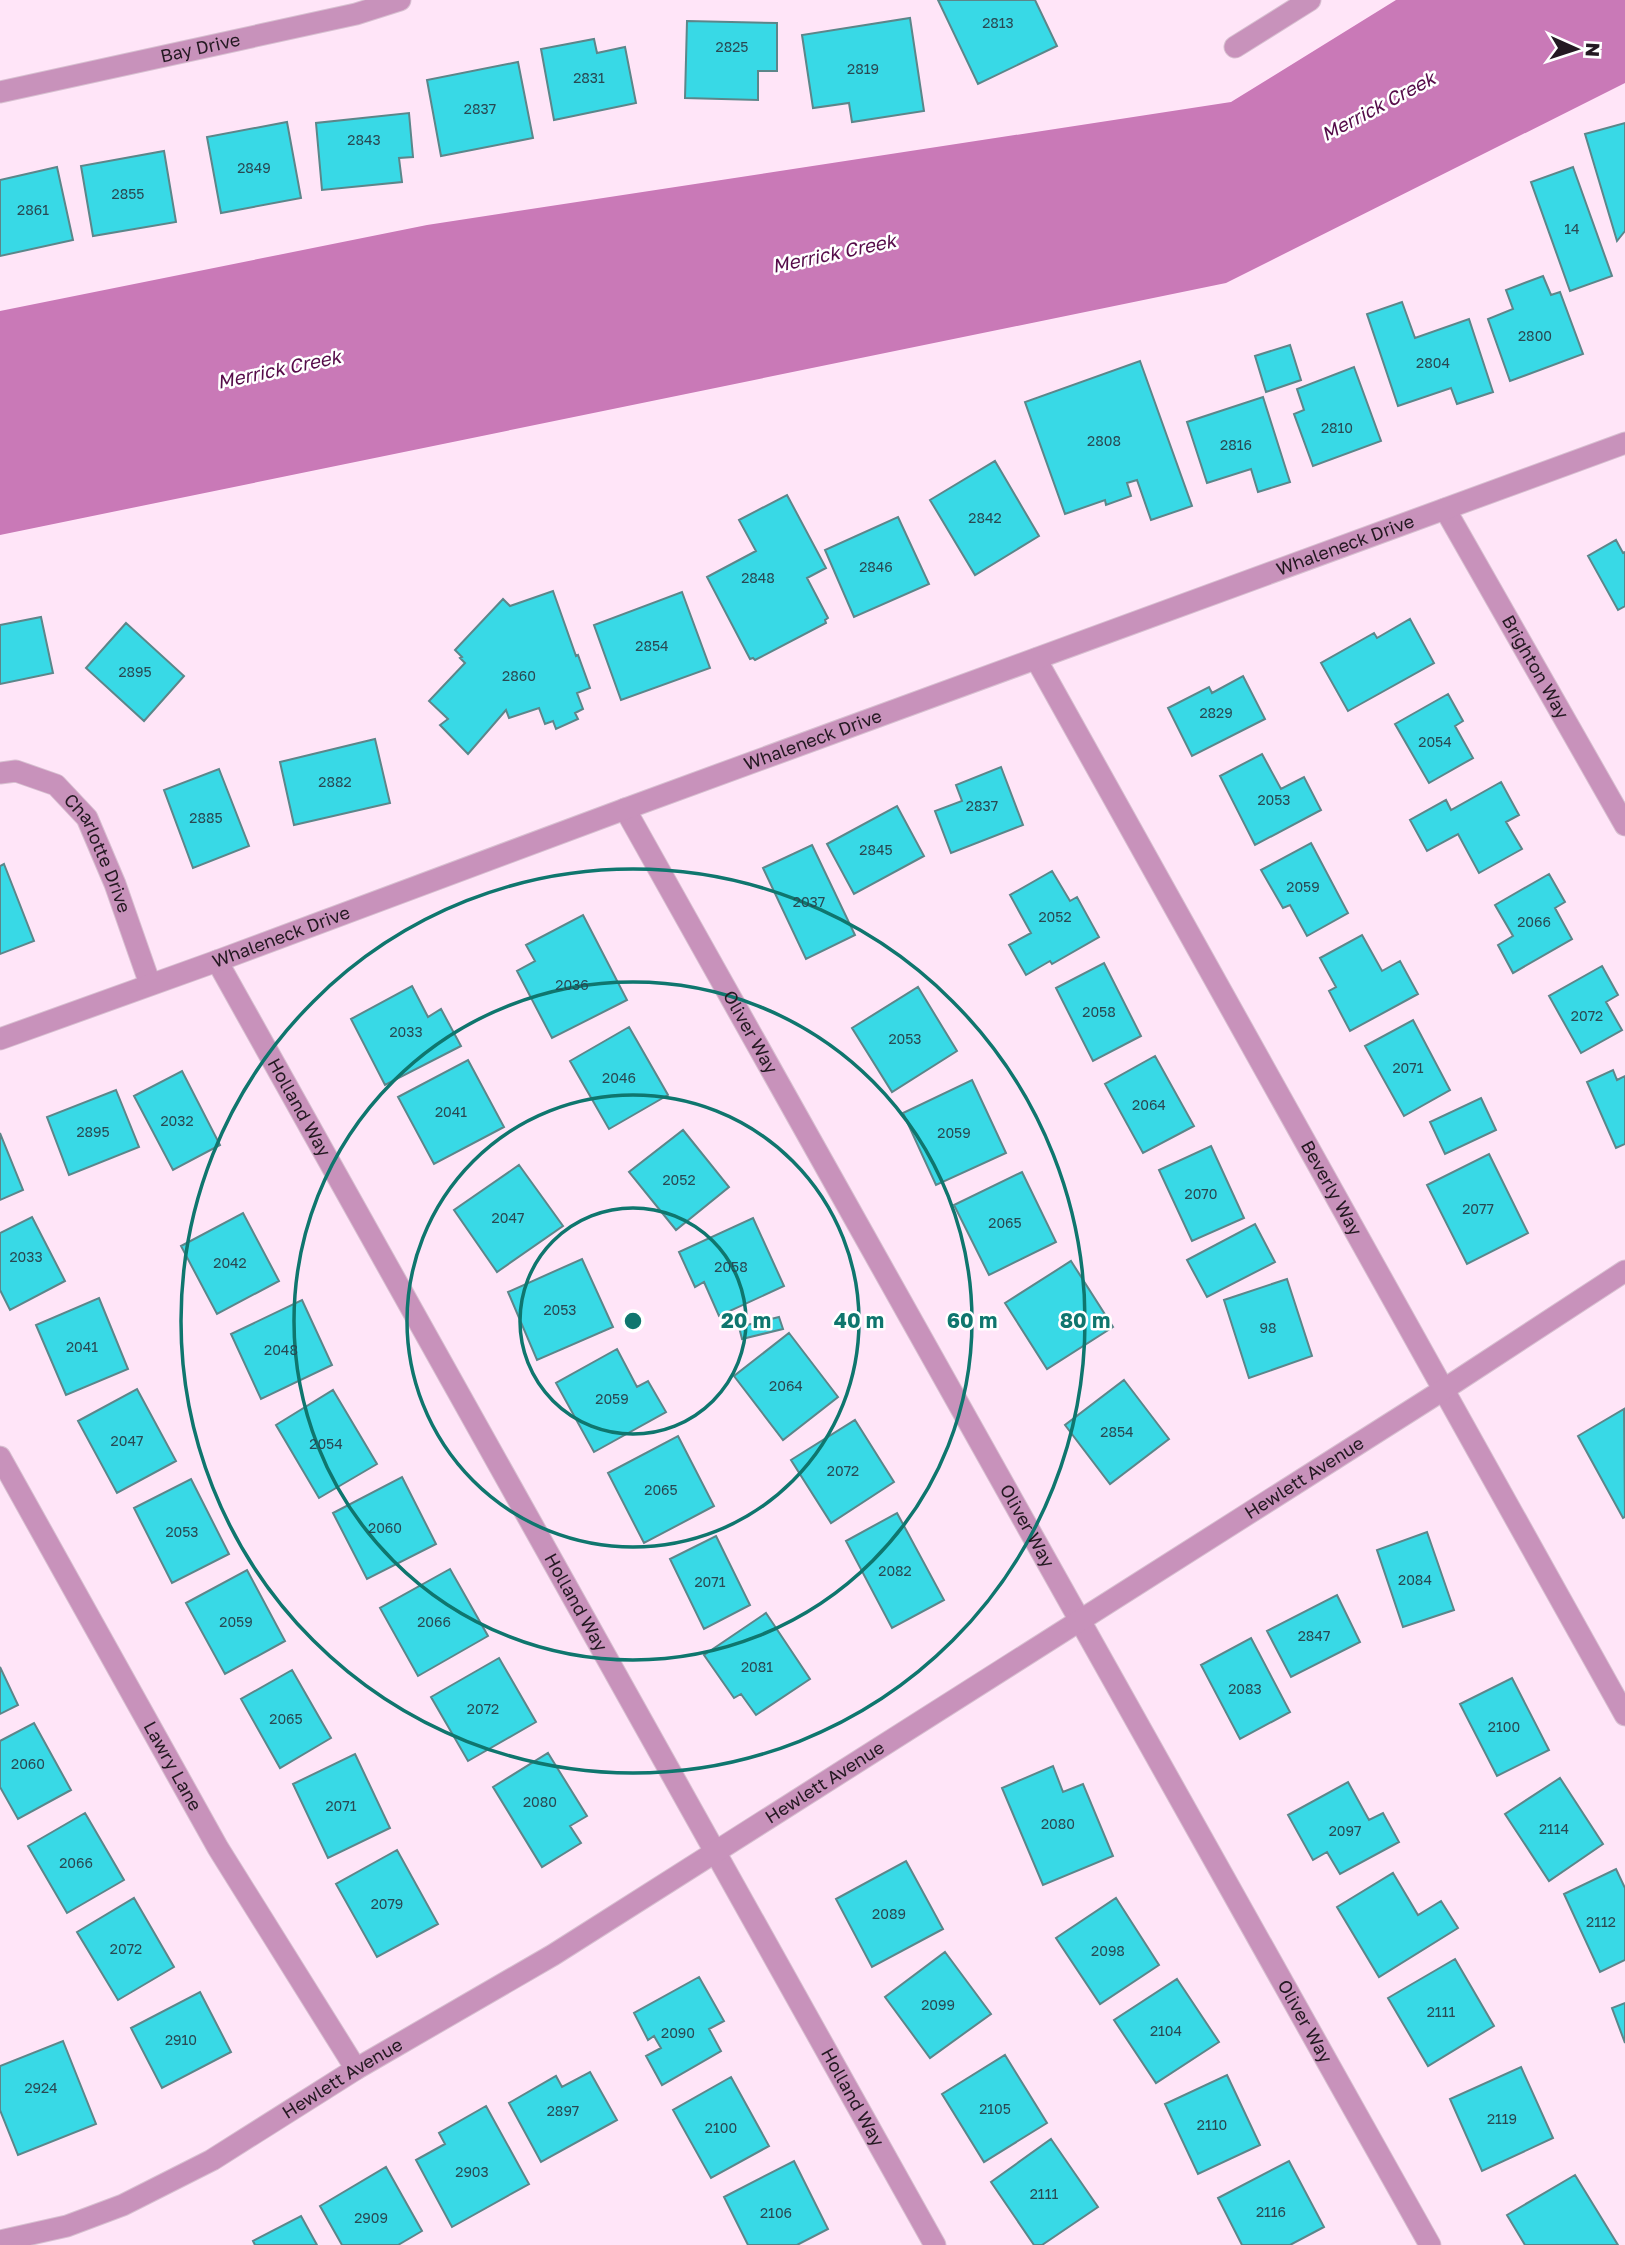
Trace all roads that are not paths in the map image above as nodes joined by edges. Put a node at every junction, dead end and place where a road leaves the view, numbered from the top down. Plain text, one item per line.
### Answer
1 (400, 0) edge
2 (1310, 0) edge
3 (1235, 47) dead end
4 (0, 92) edge
5 (1625, 443) edge
6 (1445, 509) junction
7 (1036, 659) junction
8 (0, 773) edge
9 (625, 809) junction
10 (1625, 825) edge
11 (217, 961) junction
12 (150, 984) junction
13 (0, 1039) edge
14 (1625, 1271) edge
15 (1443, 1390) junction
16 (0, 1457) edge
17 (1079, 1620) junction
18 (1625, 1715) edge
19 (715, 1853) junction
20 (356, 2069) junction
21 (0, 2241) edge
22 (935, 2245) edge
23 (1430, 2245) edge

1 - 4 street, Bay Drive
2 - 3 street
5 - 6 street, Whaleneck Drive
6 - 7 street, Whaleneck Drive
6 - 10 street, Brighton Way
7 - 9 street, Whaleneck Drive
7 - 15 street, Beverly Way
8 - 12 street, Charlotte Drive
9 - 11 street, Whaleneck Drive
9 - 17 street, Oliver Way
11 - 12 street, Whaleneck Drive
11 - 19 street, Holland Way
12 - 13 street, Whaleneck Drive
14 - 15 street, Hewlett Avenue
15 - 17 street, Hewlett Avenue
15 - 18 street, Beverly Way
16 - 20 street, Lawry Lane
17 - 19 street, Hewlett Avenue
17 - 23 street, Oliver Way
19 - 20 street, Hewlett Avenue
19 - 22 street, Holland Way
20 - 21 street, Hewlett Avenue

